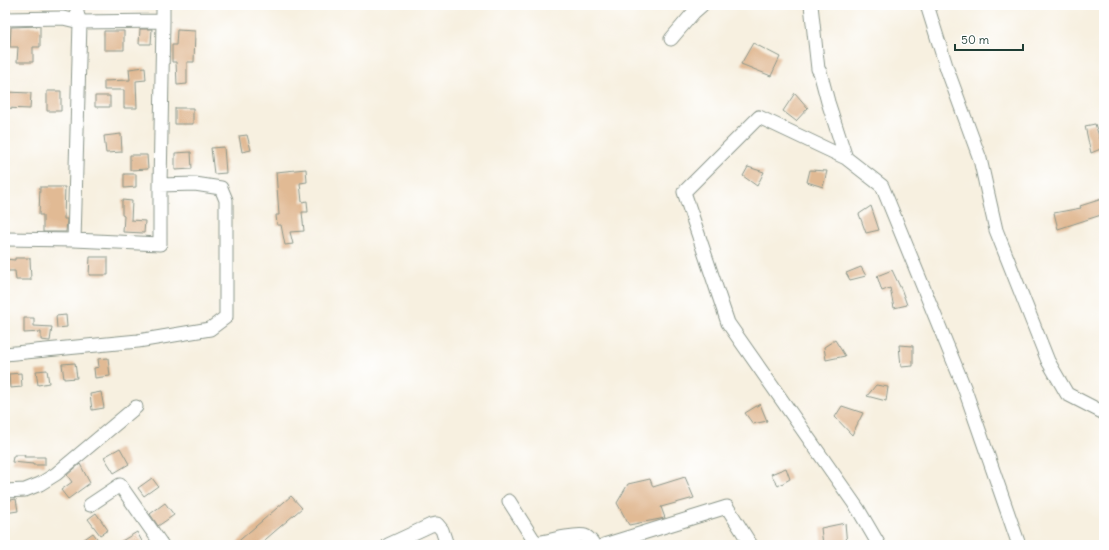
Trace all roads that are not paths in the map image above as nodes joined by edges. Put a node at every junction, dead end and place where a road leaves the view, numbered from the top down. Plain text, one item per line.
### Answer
1 (77, 5) edge
2 (163, 5) edge
3 (702, 5) edge
4 (811, 5) edge
5 (926, 5) edge
6 (5, 19) edge
7 (163, 21) junction
8 (80, 22) junction
9 (671, 39) dead end
10 (846, 158) junction
11 (160, 185) junction
12 (5, 239) edge
13 (74, 240) junction
14 (5, 354) edge
15 (136, 407) dead end
16 (1104, 413) edge
17 (5, 491) edge
18 (509, 501) dead end
19 (90, 505) dead end
20 (162, 545) edge
21 (388, 545) edge
22 (447, 545) edge
23 (594, 545) edge
24 (604, 545) edge
25 (751, 545) edge
26 (879, 545) edge
27 (1019, 545) edge

1 - 8 street
2 - 7 street
3 - 9 street
4 - 10 street
5 - 16 street
6 - 8 street
7 - 8 street
7 - 11 street
8 - 13 street
10 - 26 street
10 - 27 street
11 - 13 street
11 - 14 street
12 - 13 street
15 - 17 street
18 - 23 street
19 - 20 street
21 - 22 street
24 - 25 street

